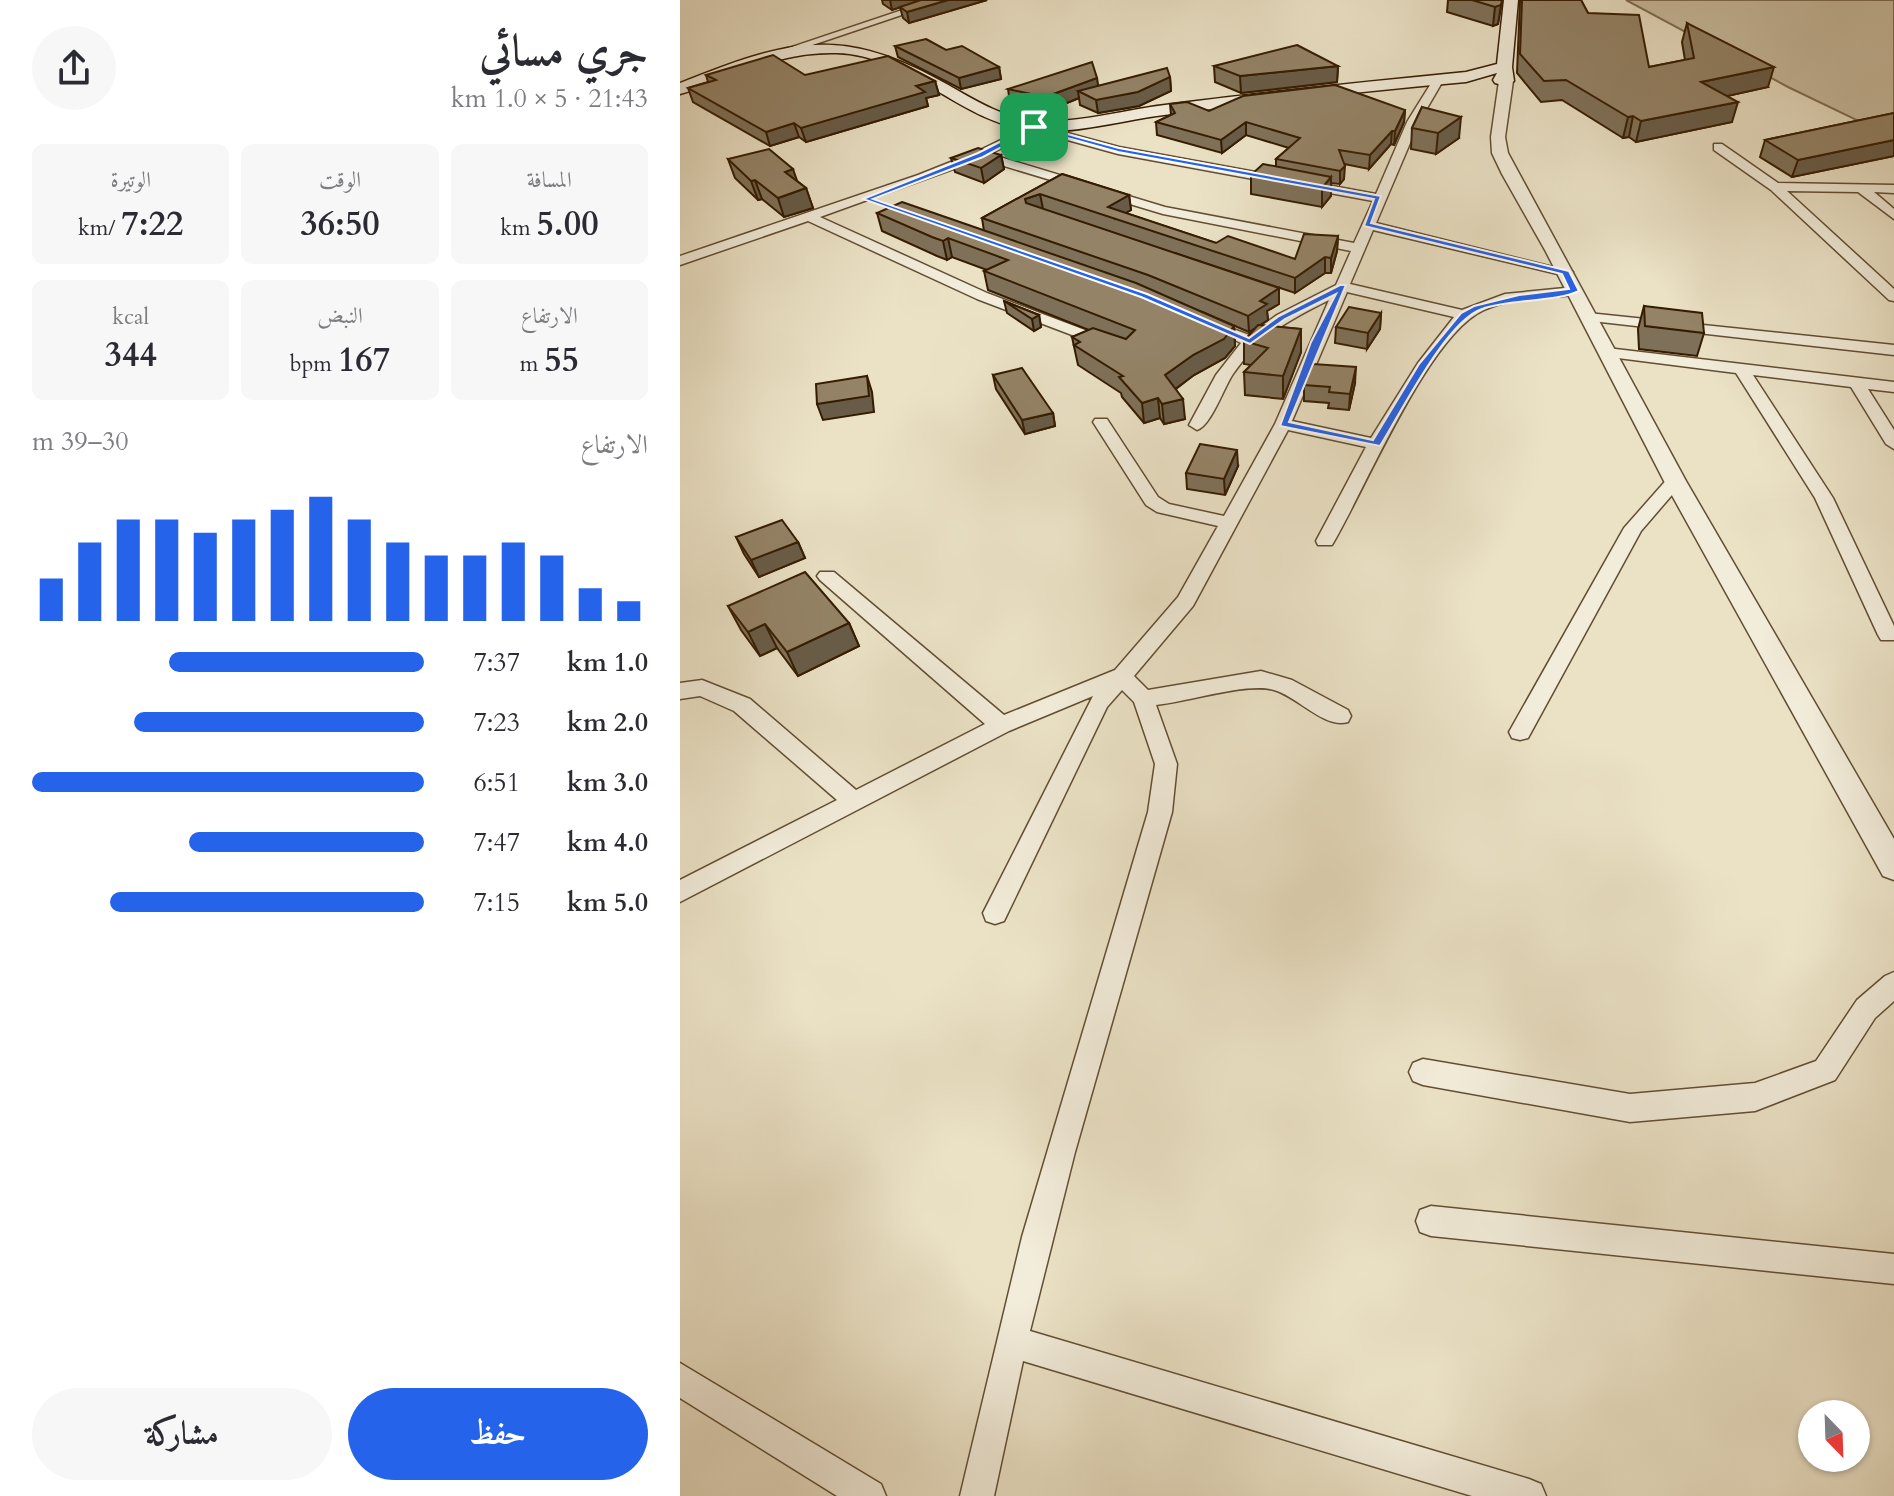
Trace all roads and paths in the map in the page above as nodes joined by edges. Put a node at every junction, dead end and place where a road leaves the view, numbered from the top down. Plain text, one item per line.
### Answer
1 (941, 0) edge
2 (1511, 0) edge
3 (742, 65) junction
4 (1505, 74) junction
5 (1439, 79) junction
6 (680, 89) edge
7 (1034, 127) junction
8 (1718, 147) dead end
9 (980, 155) junction
10 (1775, 187) junction
11 (1862, 189) junction
12 (1894, 189) edge
13 (1379, 198) junction
14 (1894, 215) edge
15 (811, 218) junction
16 (1367, 225) junction
17 (1358, 248) junction
18 (680, 261) edge
19 (1570, 282) junction
20 (1888, 285) edge
21 (1343, 287) junction
22 (1894, 297) edge
23 (1464, 315) junction
24 (1192, 316) edge
25 (1588, 317) junction
26 (1250, 341) junction
27 (1894, 350) edge
28 (1127, 351) edge
29 (1607, 353) junction
30 (1742, 370) junction
31 (1857, 383) junction
32 (1894, 387) edge
33 (1101, 422) dead end
34 (1283, 424) junction
35 (1197, 425) dead end
36 (1376, 444) junction
37 (1894, 444) edge
38 (1675, 481) junction
39 (1229, 523) junction
40 (1325, 541) dead end
41 (827, 576) dead end
42 (1888, 635) dead end
43 (1121, 676) junction
44 (680, 691) edge
45 (1143, 698) junction
46 (1340, 716) dead end
47 (1001, 725) junction
48 (1520, 732) dead end
49 (853, 800) junction
50 (1894, 867) edge
51 (680, 892) edge
52 (995, 913) dead end
53 (1894, 984) edge
54 (1423, 1072) dead end
55 (1431, 1221) dead end
56 (1894, 1269) edge
57 (1011, 1341) junction
58 (680, 1379) edge
59 (869, 1496) edge
60 (977, 1496) edge
61 (1529, 1496) edge

1 - 3 street
2 - 4 main road
3 - 6 main road
3 - 7 main road
4 - 5 main road
4 - 19 street
5 - 7 main road
5 - 13 street
7 - 9 street
7 - 13 street
8 - 10 street
9 - 15 street
9 - 17 street
10 - 11 street
10 - 20 street
11 - 12 street
11 - 14 street
13 - 16 street
15 - 18 street
15 - 28 street
16 - 17 street
16 - 19 street
17 - 21 street
19 - 23 street
19 - 25 street
20 - 22 street
21 - 23 street
21 - 26 street
21 - 34 street
23 - 36 street
24 - 26 street
25 - 27 street
25 - 29 street
26 - 35 street
29 - 30 street
29 - 38 street
30 - 31 street
30 - 42 street
31 - 32 street
31 - 37 street
33 - 39 street
34 - 36 street
34 - 39 street
36 - 40 street
38 - 48 street
38 - 50 street
39 - 43 street
41 - 47 street
43 - 45 street
43 - 47 street
43 - 52 street
44 - 49 street
45 - 46 street
45 - 57 street
47 - 49 street
49 - 51 street
53 - 54 street
55 - 56 street
57 - 60 street
57 - 61 street
58 - 59 street

